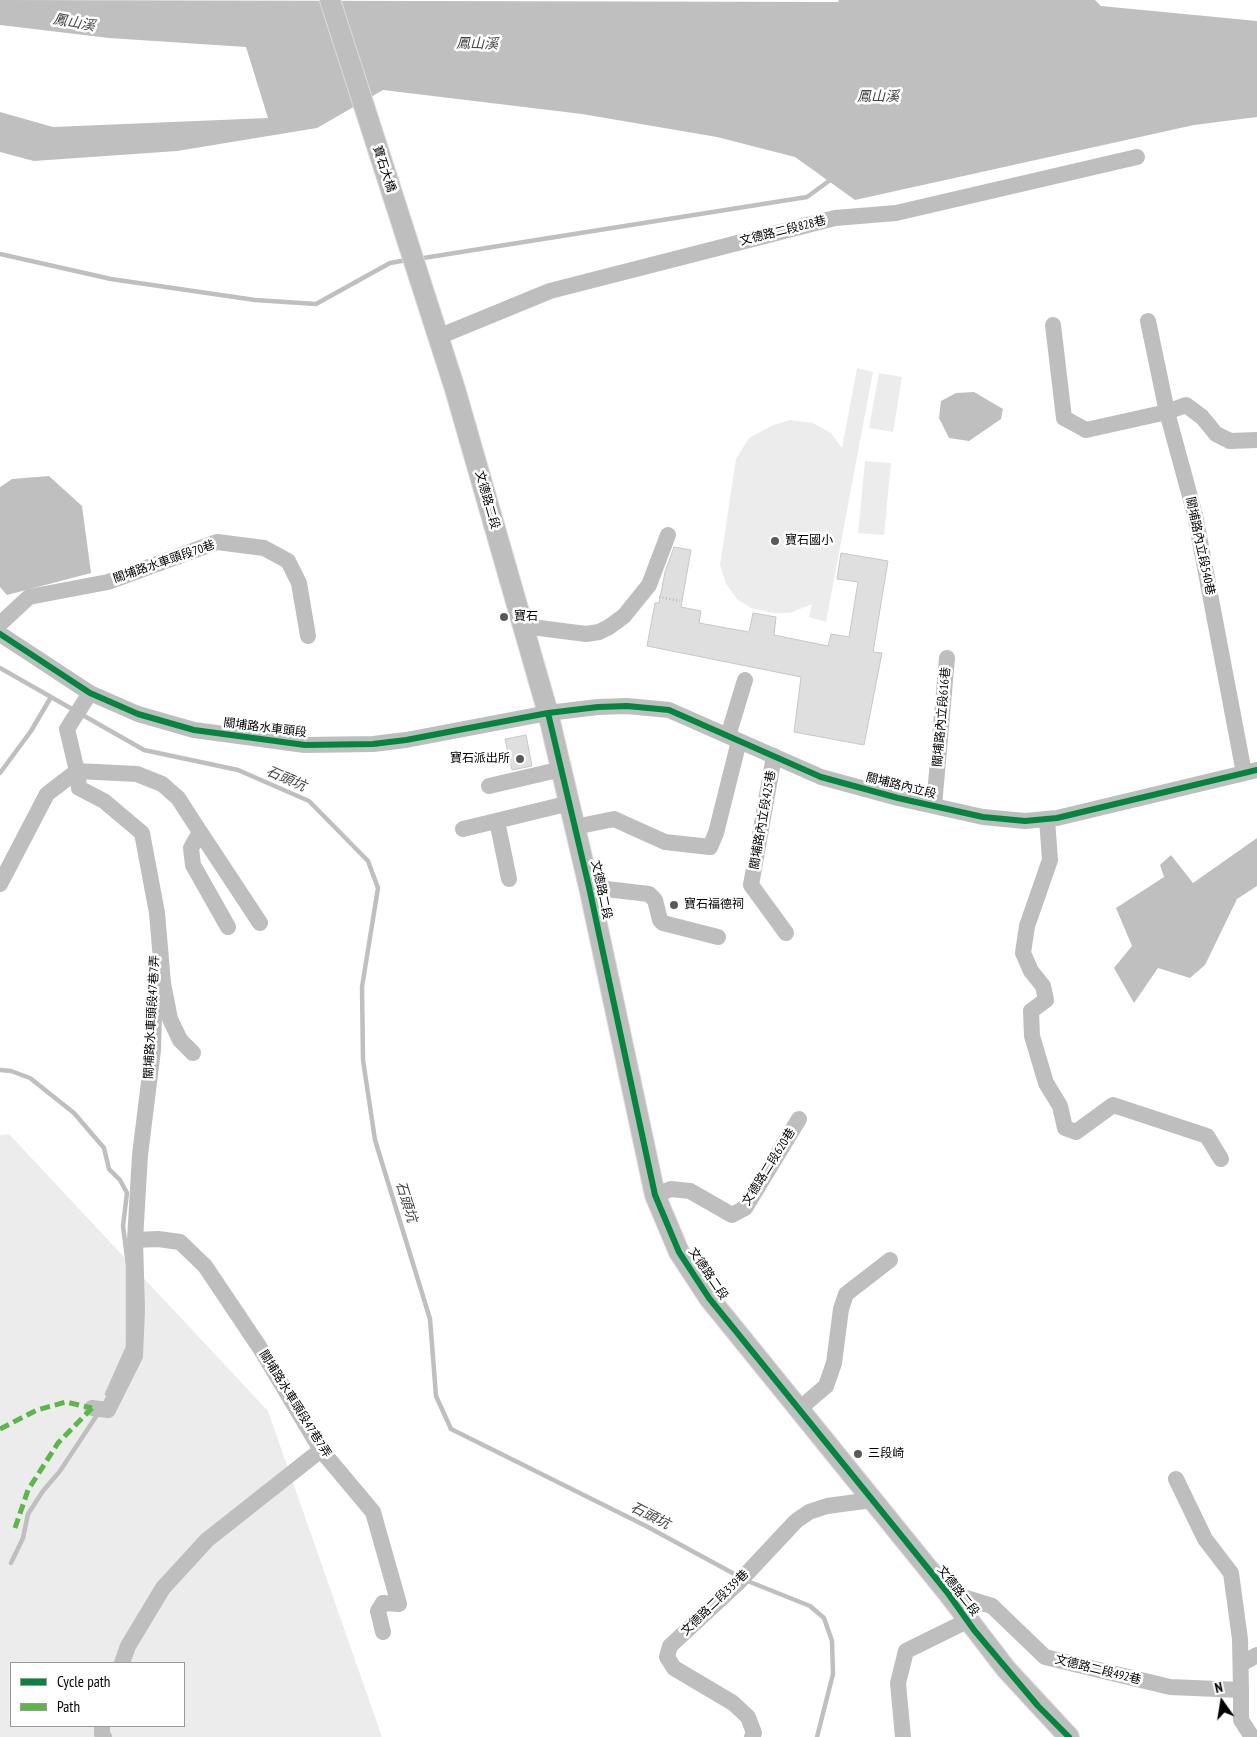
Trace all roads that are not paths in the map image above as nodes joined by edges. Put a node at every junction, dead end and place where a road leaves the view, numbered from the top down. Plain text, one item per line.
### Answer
1 (330, 0) edge
2 (1137, 157) dead end
3 (1148, 321) dead end
4 (1053, 325) dead end
5 (438, 337) junction
6 (1167, 412) junction
7 (1257, 440) edge
8 (668, 535) dead end
9 (0, 624) edge
10 (524, 626) junction
11 (0, 634) edge
12 (308, 636) dead end
13 (948, 658) dead end
14 (745, 680) dead end
15 (90, 693) junction
16 (548, 713) junction
17 (734, 738) junction
18 (774, 756) junction
19 (562, 769) junction
20 (77, 771) junction
21 (1251, 771) edge
22 (488, 786) dead end
23 (570, 802) junction
24 (934, 806) junction
25 (1047, 819) junction
26 (497, 821) junction
27 (575, 827) junction
28 (463, 829) dead end
29 (200, 832) junction
30 (509, 879) dead end
31 (0, 884) edge
32 (589, 887) junction
33 (157, 913) junction
34 (260, 923) dead end
35 (228, 927) dead end
36 (786, 933) dead end
37 (718, 937) dead end
38 (193, 1053) dead end
39 (799, 1120) dead end
40 (1221, 1159) dead end
41 (655, 1195) junction
42 (135, 1240) junction
43 (890, 1260) dead end
44 (100, 1409) dead end
45 (798, 1410) junction
46 (321, 1450) junction
47 (1176, 1479) dead end
48 (872, 1500) junction
49 (947, 1592) junction
50 (967, 1621) junction
51 (383, 1632) dead end
52 (1257, 1656) edge
53 (122, 1662) edge
54 (1241, 1664) junction
55 (1241, 1690) junction
56 (752, 1737) edge
57 (903, 1737) edge
58 (1069, 1737) edge
59 (1252, 1737) edge

1 - 5 main road, 寶石大橋
2 - 5 street, 文德路二段828巷
3 - 6 street, 關埔路內立段540巷
4 - 6 street
5 - 10 main road, 文德路二段
6 - 7 street
6 - 21 street, 關埔路內立段540巷
8 - 10 street
9 - 12 street, 關埔路水車頭段70巷
10 - 16 main road, 文德路二段
11 - 15 street, 關埔路水車頭段
13 - 24 street, 關埔路內立段616巷
14 - 17 street
15 - 16 street, 關埔路水車頭段
15 - 20 street
16 - 17 street, 關埔路內立段
16 - 19 main road, 文德路二段
17 - 18 street, 關埔路內立段
17 - 27 street
18 - 24 street, 關埔路內立段
18 - 36 street, 關埔路內立段425巷
19 - 22 street
19 - 23 main road, 文德路二段
20 - 29 street
20 - 31 street
20 - 33 street
21 - 25 street, 關埔路內立段
23 - 26 street
23 - 27 main road, 文德路二段
24 - 25 street, 關埔路內立段
25 - 40 street
26 - 28 street
26 - 30 street
27 - 32 main road, 文德路二段
29 - 34 street
29 - 35 street
32 - 37 street
32 - 41 main road, 文德路二段
33 - 38 street
33 - 42 street, 關埔路水車頭段47巷7弄
39 - 41 street, 文德路二段620巷
41 - 45 main road, 文德路二段
42 - 44 street, 關埔路水車頭段47巷7弄
42 - 46 street, 關埔路水車頭段47巷7弄
43 - 45 street
45 - 48 main road, 文德路二段
46 - 51 street, 關埔路水車頭段47巷7弄
46 - 53 street
47 - 54 street
48 - 49 main road, 文德路二段
48 - 56 street, 文德路二段339巷
49 - 50 main road, 文德路二段
49 - 55 street, 文德路二段492巷
50 - 57 street
50 - 58 main road, 文德路二段
52 - 54 street
54 - 55 street
55 - 59 street

